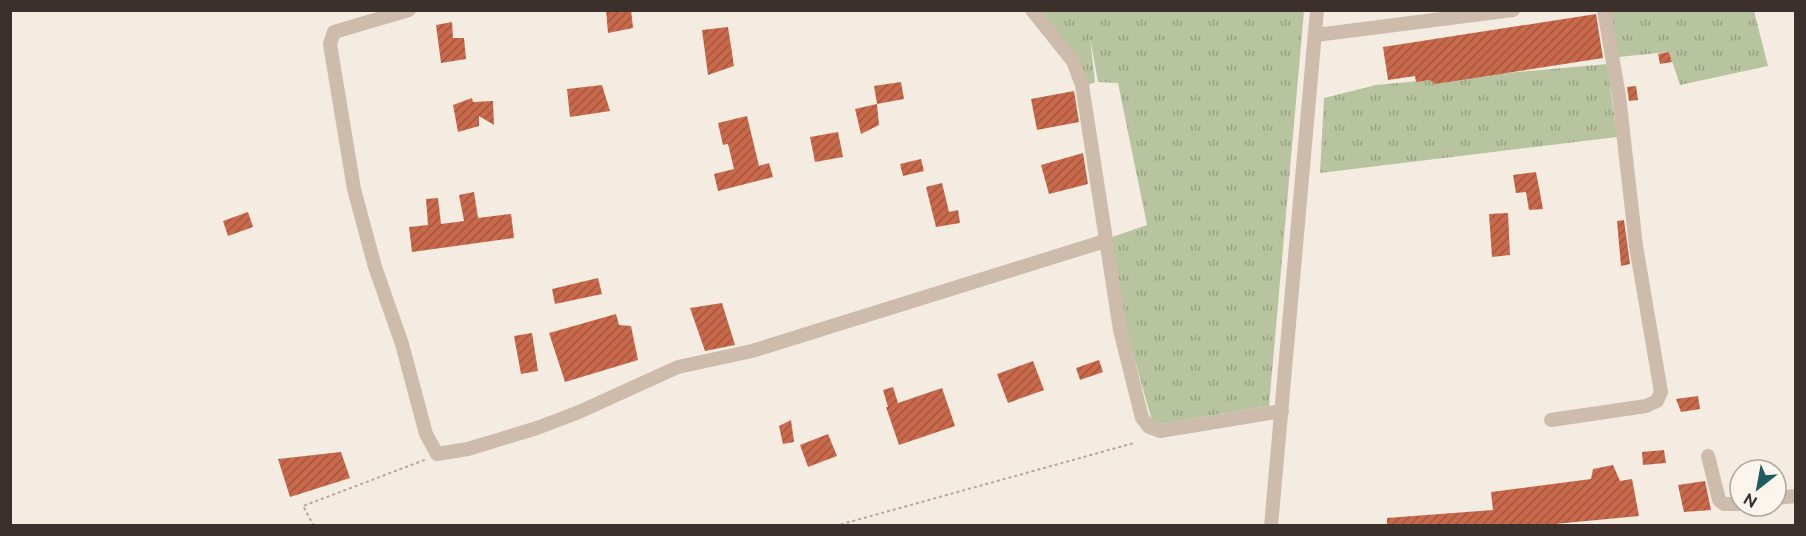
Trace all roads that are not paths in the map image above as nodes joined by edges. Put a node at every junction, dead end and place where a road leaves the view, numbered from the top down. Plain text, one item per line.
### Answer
1 (409, 10) edge
2 (1032, 10) edge
3 (1317, 10) edge
4 (1513, 10) edge
5 (1604, 10) edge
6 (1316, 35) junction
7 (1105, 241) junction
8 (1282, 411) junction
9 (1551, 420) dead end
10 (1708, 456) dead end
11 (1728, 504) edge
12 (1271, 525) edge

1 - 7 street
2 - 7 street
3 - 6 street
4 - 6 street
5 - 9 street
6 - 8 street
7 - 8 street
8 - 12 street
10 - 11 street

